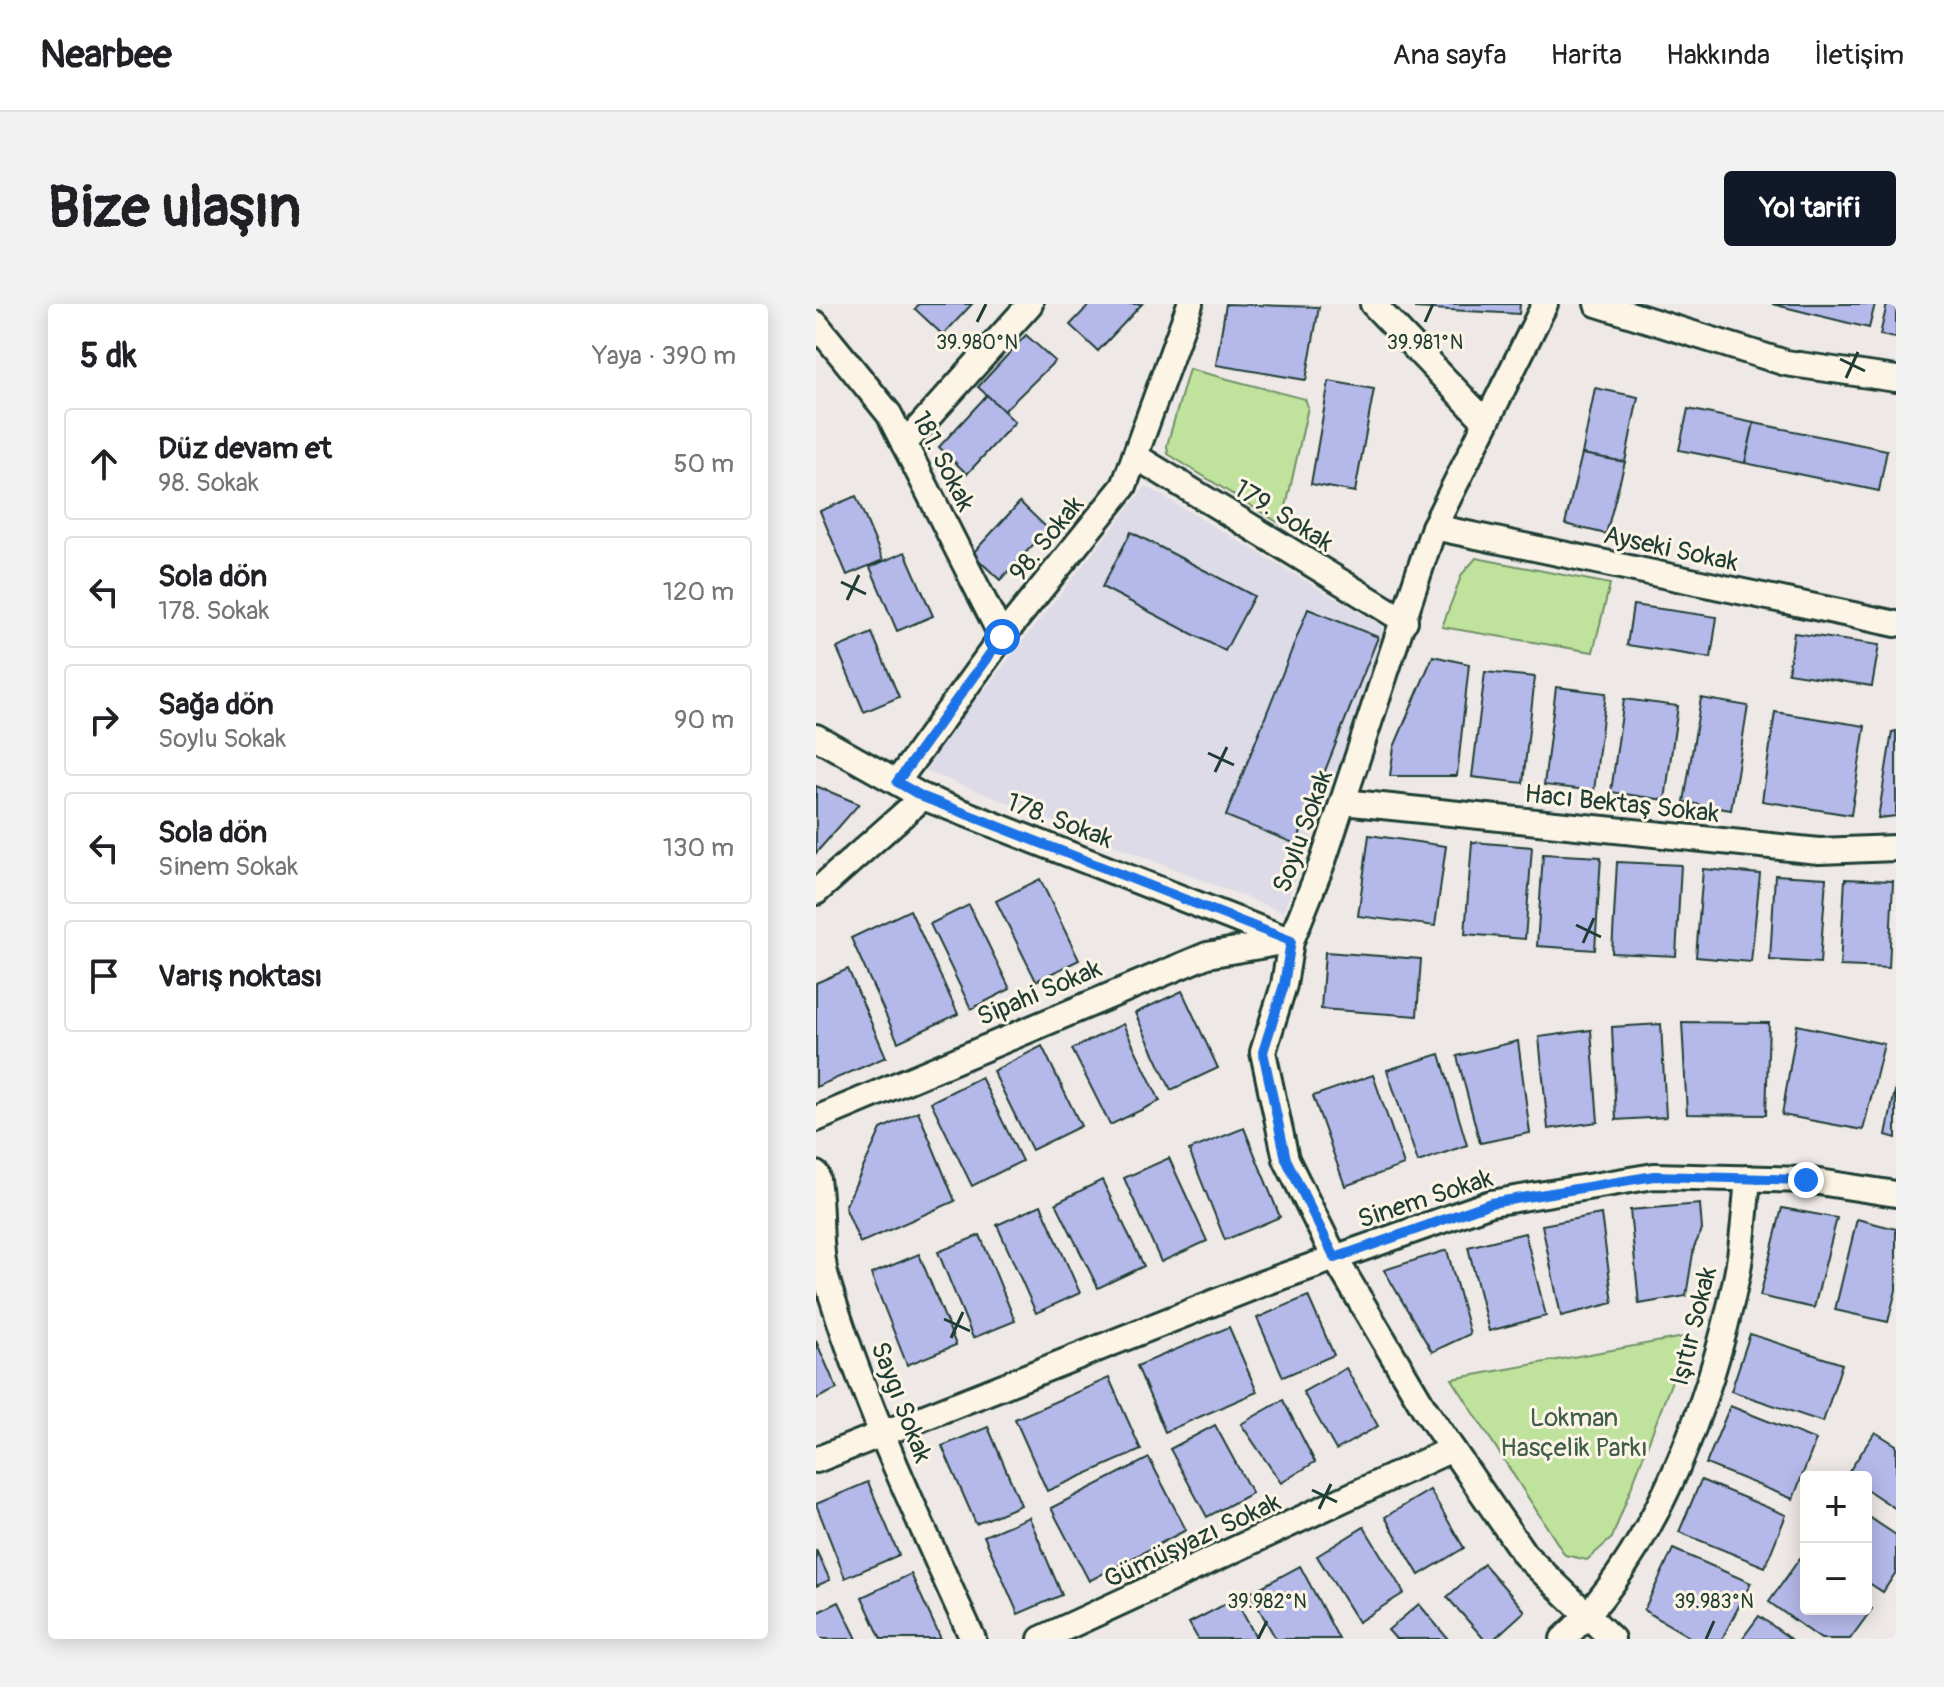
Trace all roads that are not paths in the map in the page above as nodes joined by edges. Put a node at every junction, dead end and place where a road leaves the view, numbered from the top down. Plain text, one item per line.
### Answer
1 (1030, 304) edge
2 (1190, 304) edge
3 (1373, 304) edge
4 (1545, 304) edge
5 (1597, 304) edge
6 (816, 324) edge
7 (1896, 379) edge
8 (1485, 421) junction
9 (904, 444) junction
10 (1135, 456) junction
11 (1434, 527) junction
12 (1405, 621) junction
13 (1896, 624) edge
14 (1002, 637) junction
15 (816, 737) edge
16 (897, 782) junction
17 (923, 797) junction
18 (1343, 802) junction
19 (1896, 848) edge
20 (816, 892) edge
21 (1291, 941) junction
22 (816, 1119) edge
23 (816, 1174) edge
24 (1748, 1178) junction
25 (1896, 1194) edge
26 (820, 1249) edge
27 (1335, 1258) junction
28 (881, 1434) junction
29 (1452, 1449) junction
30 (816, 1460) edge
31 (1588, 1616) junction
32 (973, 1639) edge
33 (1041, 1639) edge
34 (1563, 1639) edge
35 (1612, 1639) edge

1 - 9 street
2 - 10 street, 98. Sokak
3 - 8 street
4 - 8 street, Soylu Sokak
5 - 7 street
6 - 9 street, 181. Sokak
8 - 11 street, Soylu Sokak
9 - 14 street, 181. Sokak
10 - 12 street, 179. Sokak
10 - 14 street, 98. Sokak
11 - 12 street, Soylu Sokak
11 - 13 street, Ayseki Sokak
12 - 18 street, Soylu Sokak
14 - 16 street, 98. Sokak
15 - 16 street, 178. Sokak
16 - 17 street, 178. Sokak
17 - 20 street
17 - 21 street, 178. Sokak
18 - 19 street, Hacı Bektaş Sokak
18 - 21 street, Soylu Sokak
21 - 22 street, Sipahi Sokak
21 - 27 street, Soylu Sokak
23 - 26 street, Saygı Sokak
24 - 25 street, Sinem Sokak
24 - 27 street, Sinem Sokak
24 - 31 street, Işıtır Sokak
26 - 28 street, Saygı Sokak
27 - 28 street, Sinem Sokak
27 - 29 street, Soylu Sokak
28 - 30 street, Sinem Sokak
28 - 32 street, Saygı Sokak
29 - 31 street, Soylu Sokak
29 - 33 street, Gümüşyazı Sokak
31 - 34 street, Işıtır Sokak
31 - 35 street, Soylu Sokak

